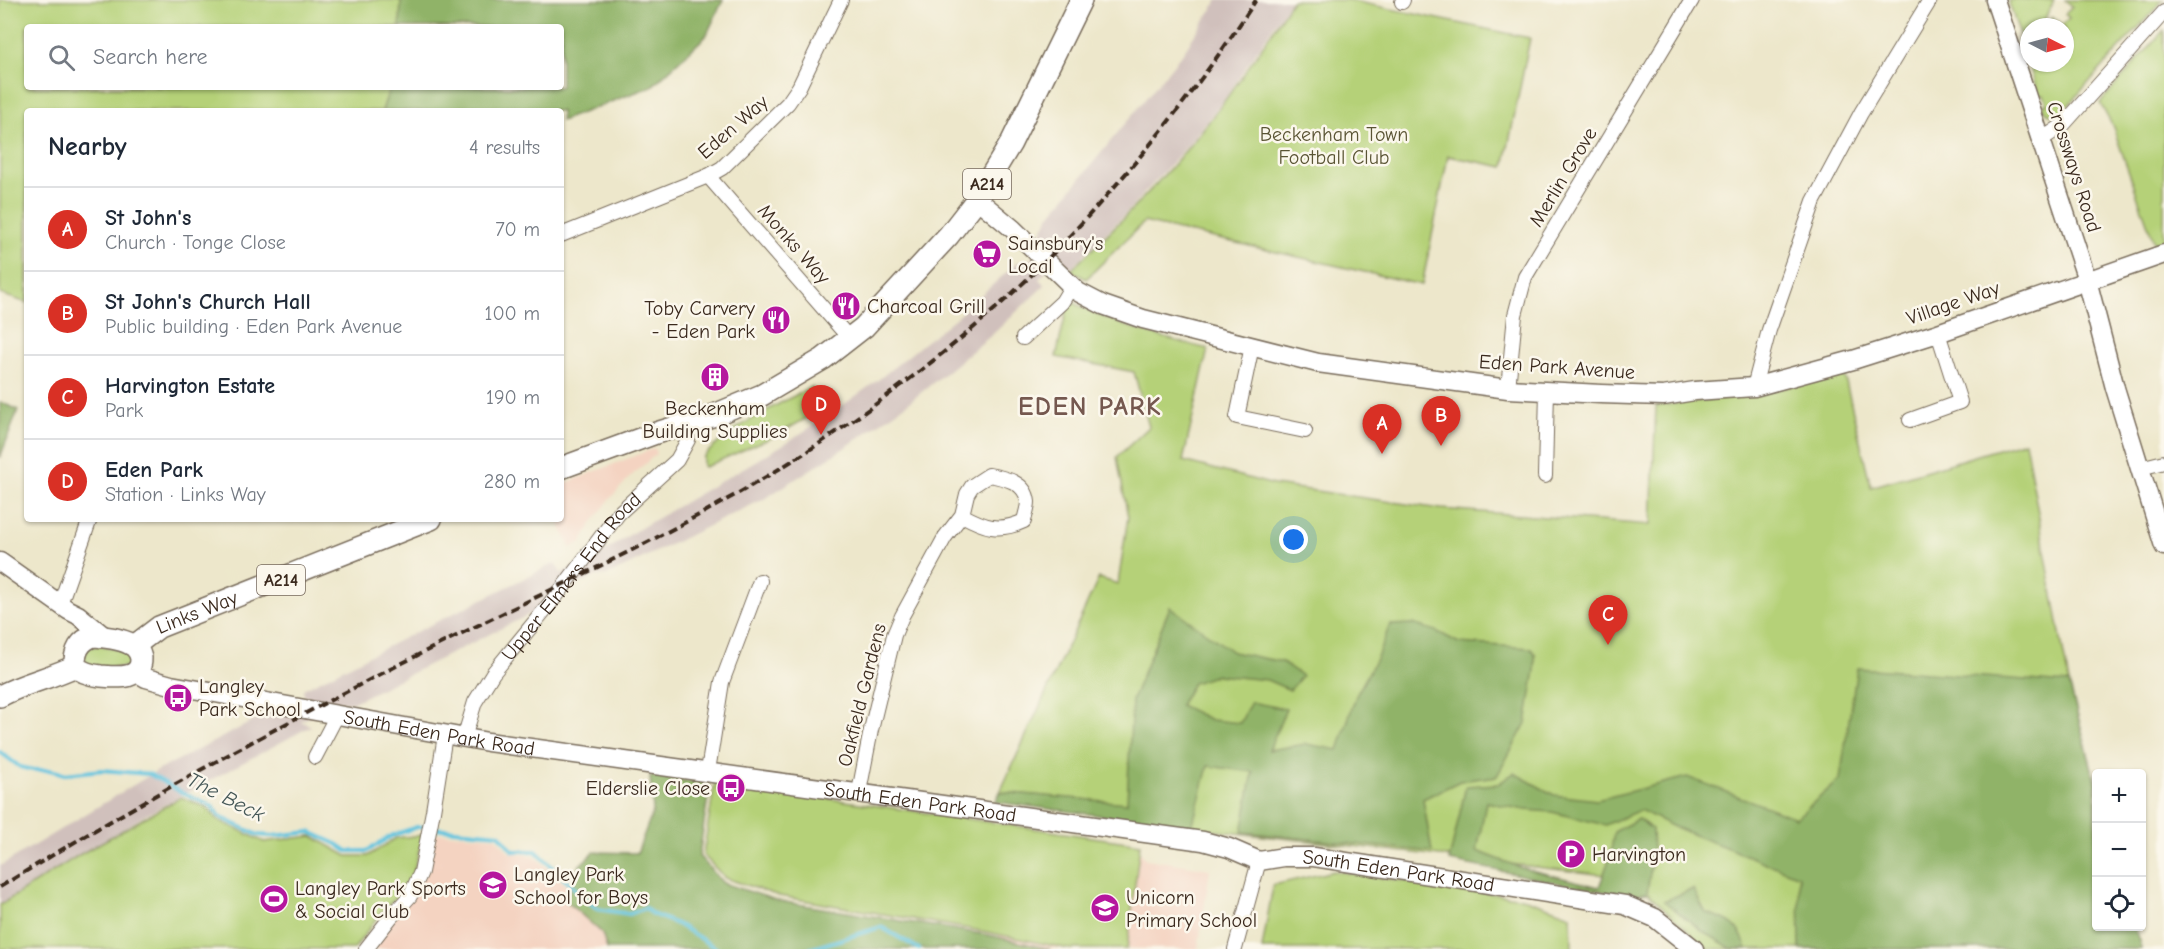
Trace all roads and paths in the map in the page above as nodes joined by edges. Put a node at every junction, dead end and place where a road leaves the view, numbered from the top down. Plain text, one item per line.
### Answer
1 (841, 0) edge
2 (1081, 0) edge
3 (1692, 0) edge
4 (1930, 0) edge
5 (1995, 0) edge
6 (2164, 12) edge
7 (2041, 140) junction
8 (708, 176) junction
9 (977, 199) junction
10 (564, 234) edge
11 (2164, 254) edge
12 (2087, 280) junction
13 (1071, 287) junction
14 (1938, 333) junction
15 (1023, 338) dead end
16 (850, 339) junction
17 (1252, 346) junction
18 (1754, 387) junction
19 (1508, 389) junction
20 (1547, 390) junction
21 (1910, 420) dead end
22 (687, 423) junction
23 (1305, 431) dead end
24 (2164, 462) edge
25 (564, 467) edge
26 (2139, 468) junction
27 (1545, 476) dead end
28 (962, 515) junction
29 (89, 522) edge
30 (423, 522) edge
31 (2164, 546) edge
32 (0, 562) edge
33 (760, 580) dead end
34 (64, 607) junction
35 (105, 637) junction
36 (81, 643) junction
37 (134, 646) junction
38 (75, 666) junction
39 (136, 672) junction
40 (0, 696) edge
41 (337, 716) junction
42 (445, 735) junction
43 (464, 738) junction
44 (315, 757) dead end
45 (708, 771) junction
46 (859, 792) junction
47 (1259, 861) junction
48 (366, 949) edge
49 (1235, 949) edge
50 (1694, 949) edge

1 - 8 street, Eden Way
2 - 9 main road, A214
3 - 19 street, Merlin Grove
4 - 18 street
5 - 7 street, Crossways Road
6 - 7 street
7 - 12 street, Crossways Road
8 - 10 street, Eden Way
8 - 16 street, Monks Way
9 - 13 street, Eden Park Avenue
9 - 16 main road, A214
11 - 12 street, Village Way
12 - 14 street, Village Way
12 - 26 street, Crossways Road
13 - 15 street
13 - 17 street, Eden Park Avenue
14 - 18 street, Village Way
14 - 21 street
16 - 22 main road, A214
17 - 19 street, Eden Park Avenue
17 - 23 street
18 - 20 street, Eden Park Avenue
19 - 20 street, Eden Park Avenue
20 - 27 street
22 - 25 main road, A214
22 - 43 street, Upper Elmers End Road
24 - 26 street
26 - 31 street, Crossways Road
28 - 28 street, Oakfield Gardens
28 - 46 street, Oakfield Gardens
29 - 34 street
30 - 37 main road, Links Way / A214
32 - 34 street
33 - 45 street
34 - 35 street
34 - 36 street
35 - 36 main road
35 - 37 main road
36 - 38 main road
37 - 39 main road
38 - 39 main road
38 - 40 main road
39 - 41 street, South Eden Park Road
41 - 42 street, South Eden Park Road
41 - 44 street
42 - 43 street, South Eden Park Road
42 - 48 street
43 - 45 street, South Eden Park Road
45 - 46 street, South Eden Park Road
46 - 47 street, South Eden Park Road
47 - 49 street
47 - 50 street, South Eden Park Road

